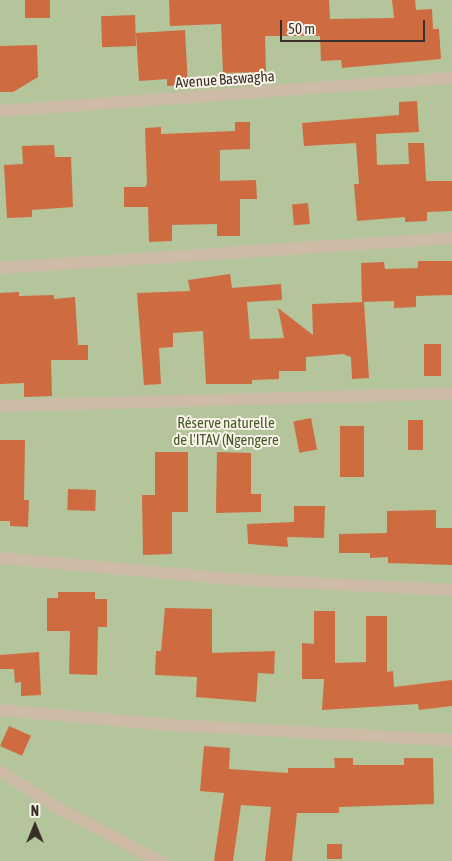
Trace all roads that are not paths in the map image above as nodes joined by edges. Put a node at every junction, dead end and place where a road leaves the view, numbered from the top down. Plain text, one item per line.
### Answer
1 (452, 78) edge
2 (0, 112) edge
3 (452, 238) edge
4 (0, 268) edge
5 (452, 393) edge
6 (0, 406) edge
7 (0, 558) edge
8 (452, 590) edge
9 (0, 710) edge
10 (452, 740) edge
11 (0, 771) edge
12 (161, 861) edge

1 - 2 street, Avenue Baswagha
3 - 4 street
5 - 6 street
7 - 8 street
9 - 10 street
11 - 12 street

